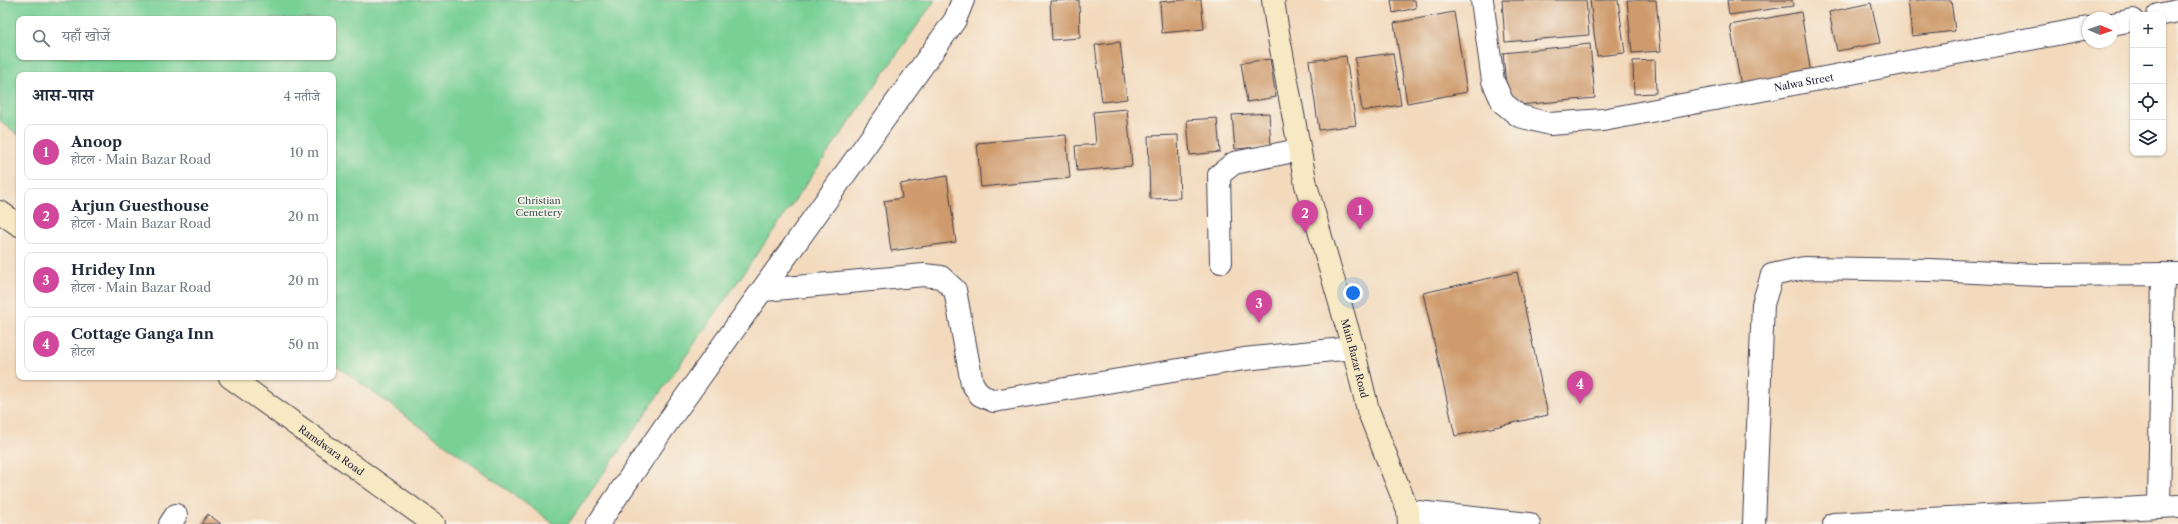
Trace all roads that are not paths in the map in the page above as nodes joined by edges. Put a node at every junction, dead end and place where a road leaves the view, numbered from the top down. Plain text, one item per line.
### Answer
1 (963, 0) edge
2 (1273, 0) edge
3 (1482, 0) edge
4 (2178, 11) edge
5 (2166, 13) edge
6 (2130, 21) edge
7 (2118, 23) edge
8 (2082, 29) edge
9 (1299, 150) junction
10 (0, 212) edge
11 (16, 223) edge
12 (1222, 262) dead end
13 (2170, 274) edge
14 (764, 290) junction
15 (1353, 348) junction
16 (234, 380) edge
17 (2169, 506) edge
18 (1408, 518) edge
19 (1922, 521) edge
20 (434, 524) edge
21 (598, 524) edge
22 (1529, 524) edge
23 (1754, 524) edge
24 (1834, 524) edge

1 - 14 street
2 - 9 street, Main Bazar Road
3 - 8 street, Nalwa Street
4 - 5 street
6 - 7 street
9 - 12 street
9 - 15 street, Main Bazar Road
10 - 11 street
13 - 17 street
13 - 23 street
14 - 15 street
14 - 21 street
15 - 18 street, Main Bazar Road
16 - 20 street, Ramdwara Road
17 - 19 street
18 - 22 street
19 - 24 street

